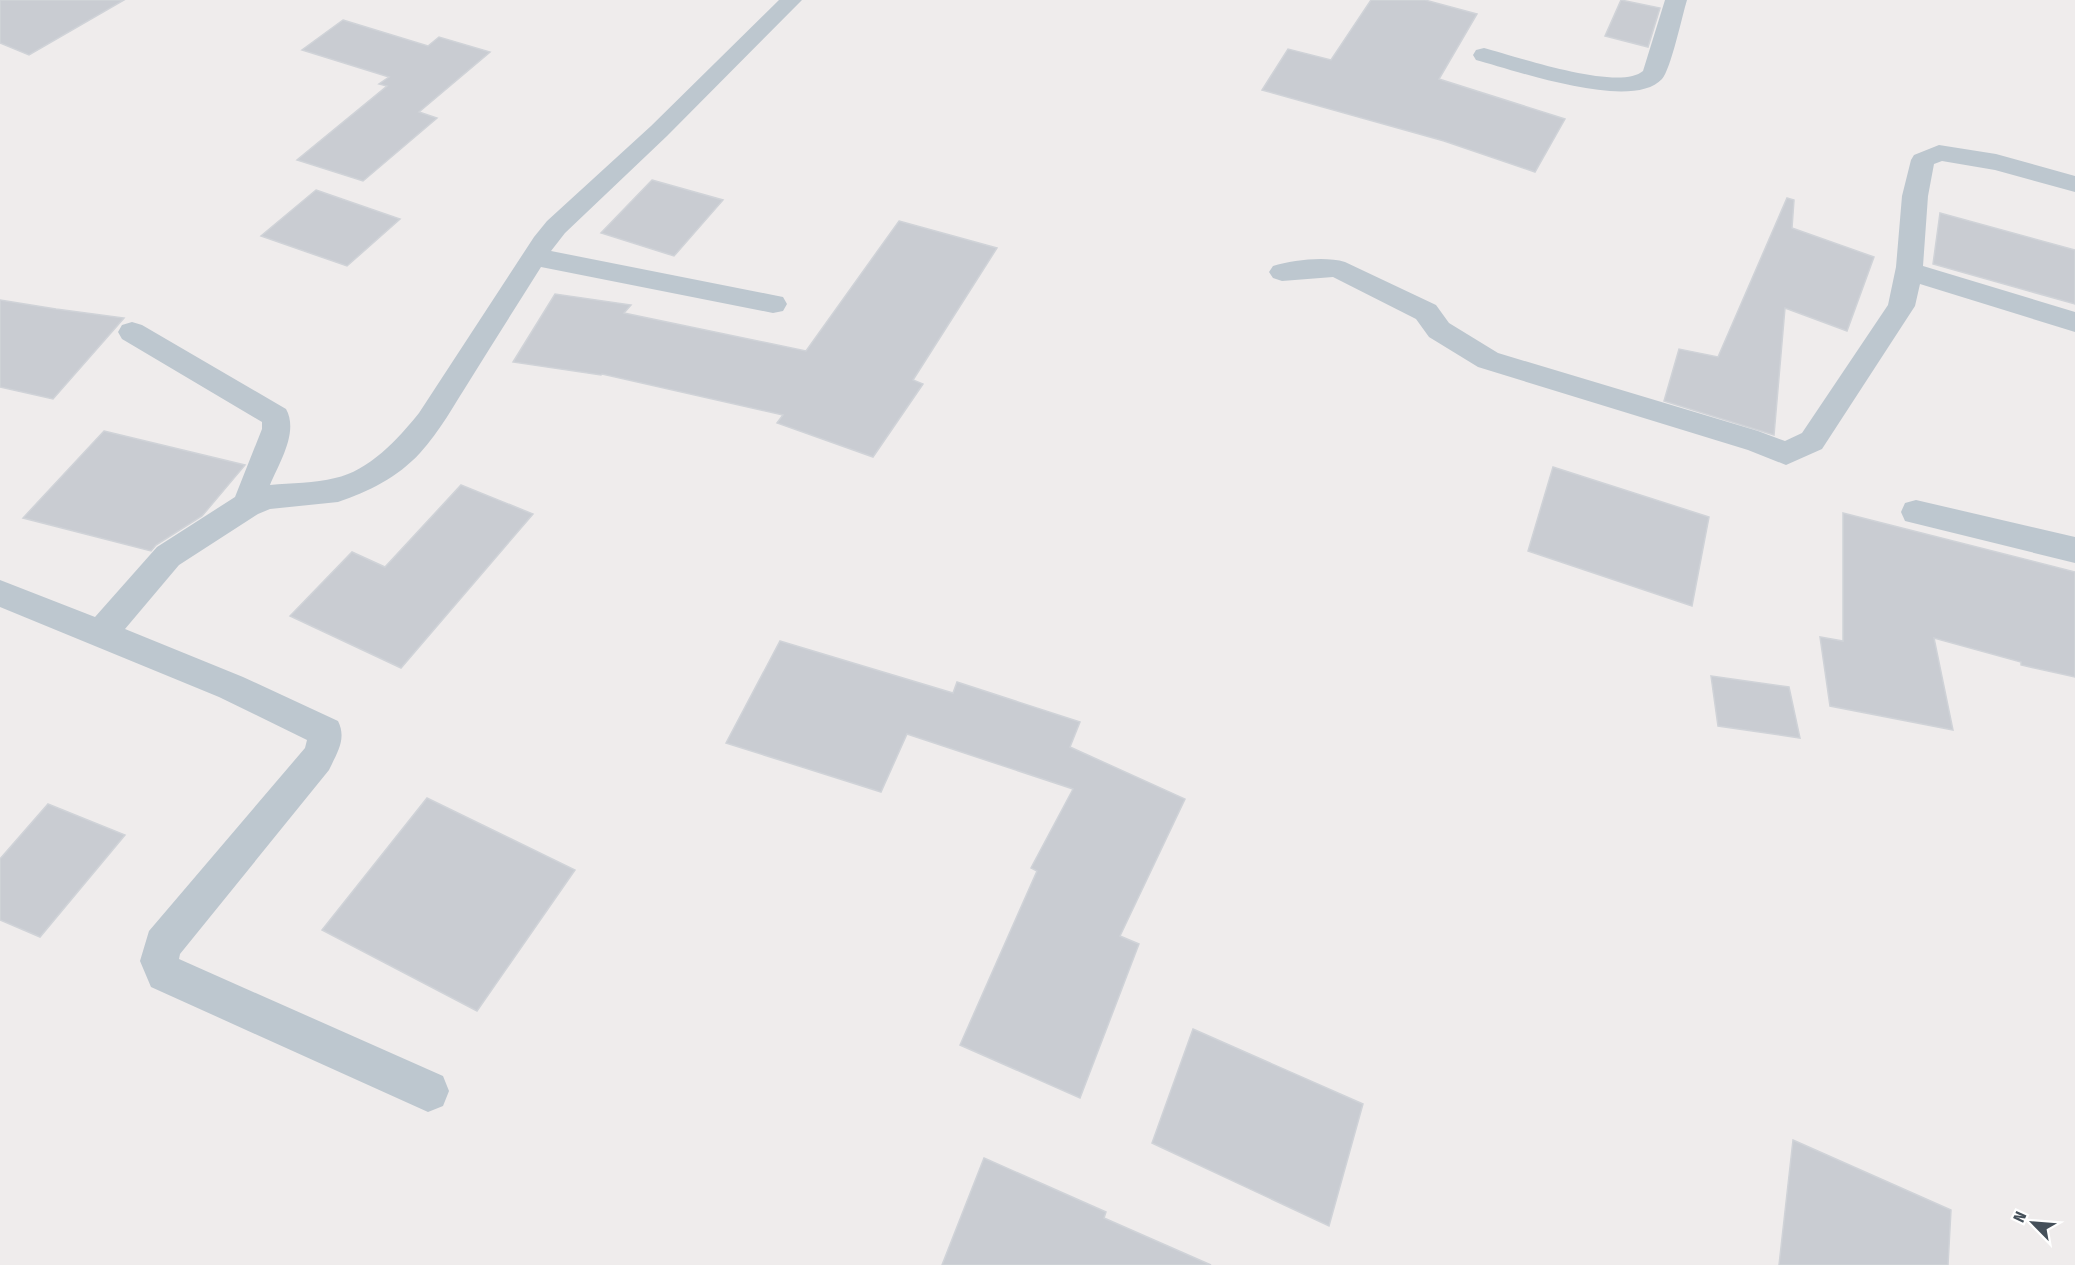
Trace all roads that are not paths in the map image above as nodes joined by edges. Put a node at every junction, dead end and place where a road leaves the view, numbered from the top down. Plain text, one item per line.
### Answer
1 (791, 0) edge
2 (1676, 0) edge
3 (1484, 55) dead end
4 (2075, 184) edge
5 (535, 257) junction
6 (1907, 271) junction
7 (1282, 272) dead end
8 (773, 304) dead end
9 (2075, 322) edge
10 (132, 332) dead end
11 (247, 505) junction
12 (1916, 512) dead end
13 (2075, 550) edge
14 (0, 593) edge
15 (101, 634) junction
16 (428, 1091) dead end

1 - 5 street
2 - 3 street
4 - 6 street
5 - 8 street
5 - 11 street
6 - 7 street
6 - 9 street
10 - 11 street
11 - 15 street
12 - 13 street
14 - 15 street
15 - 16 street

